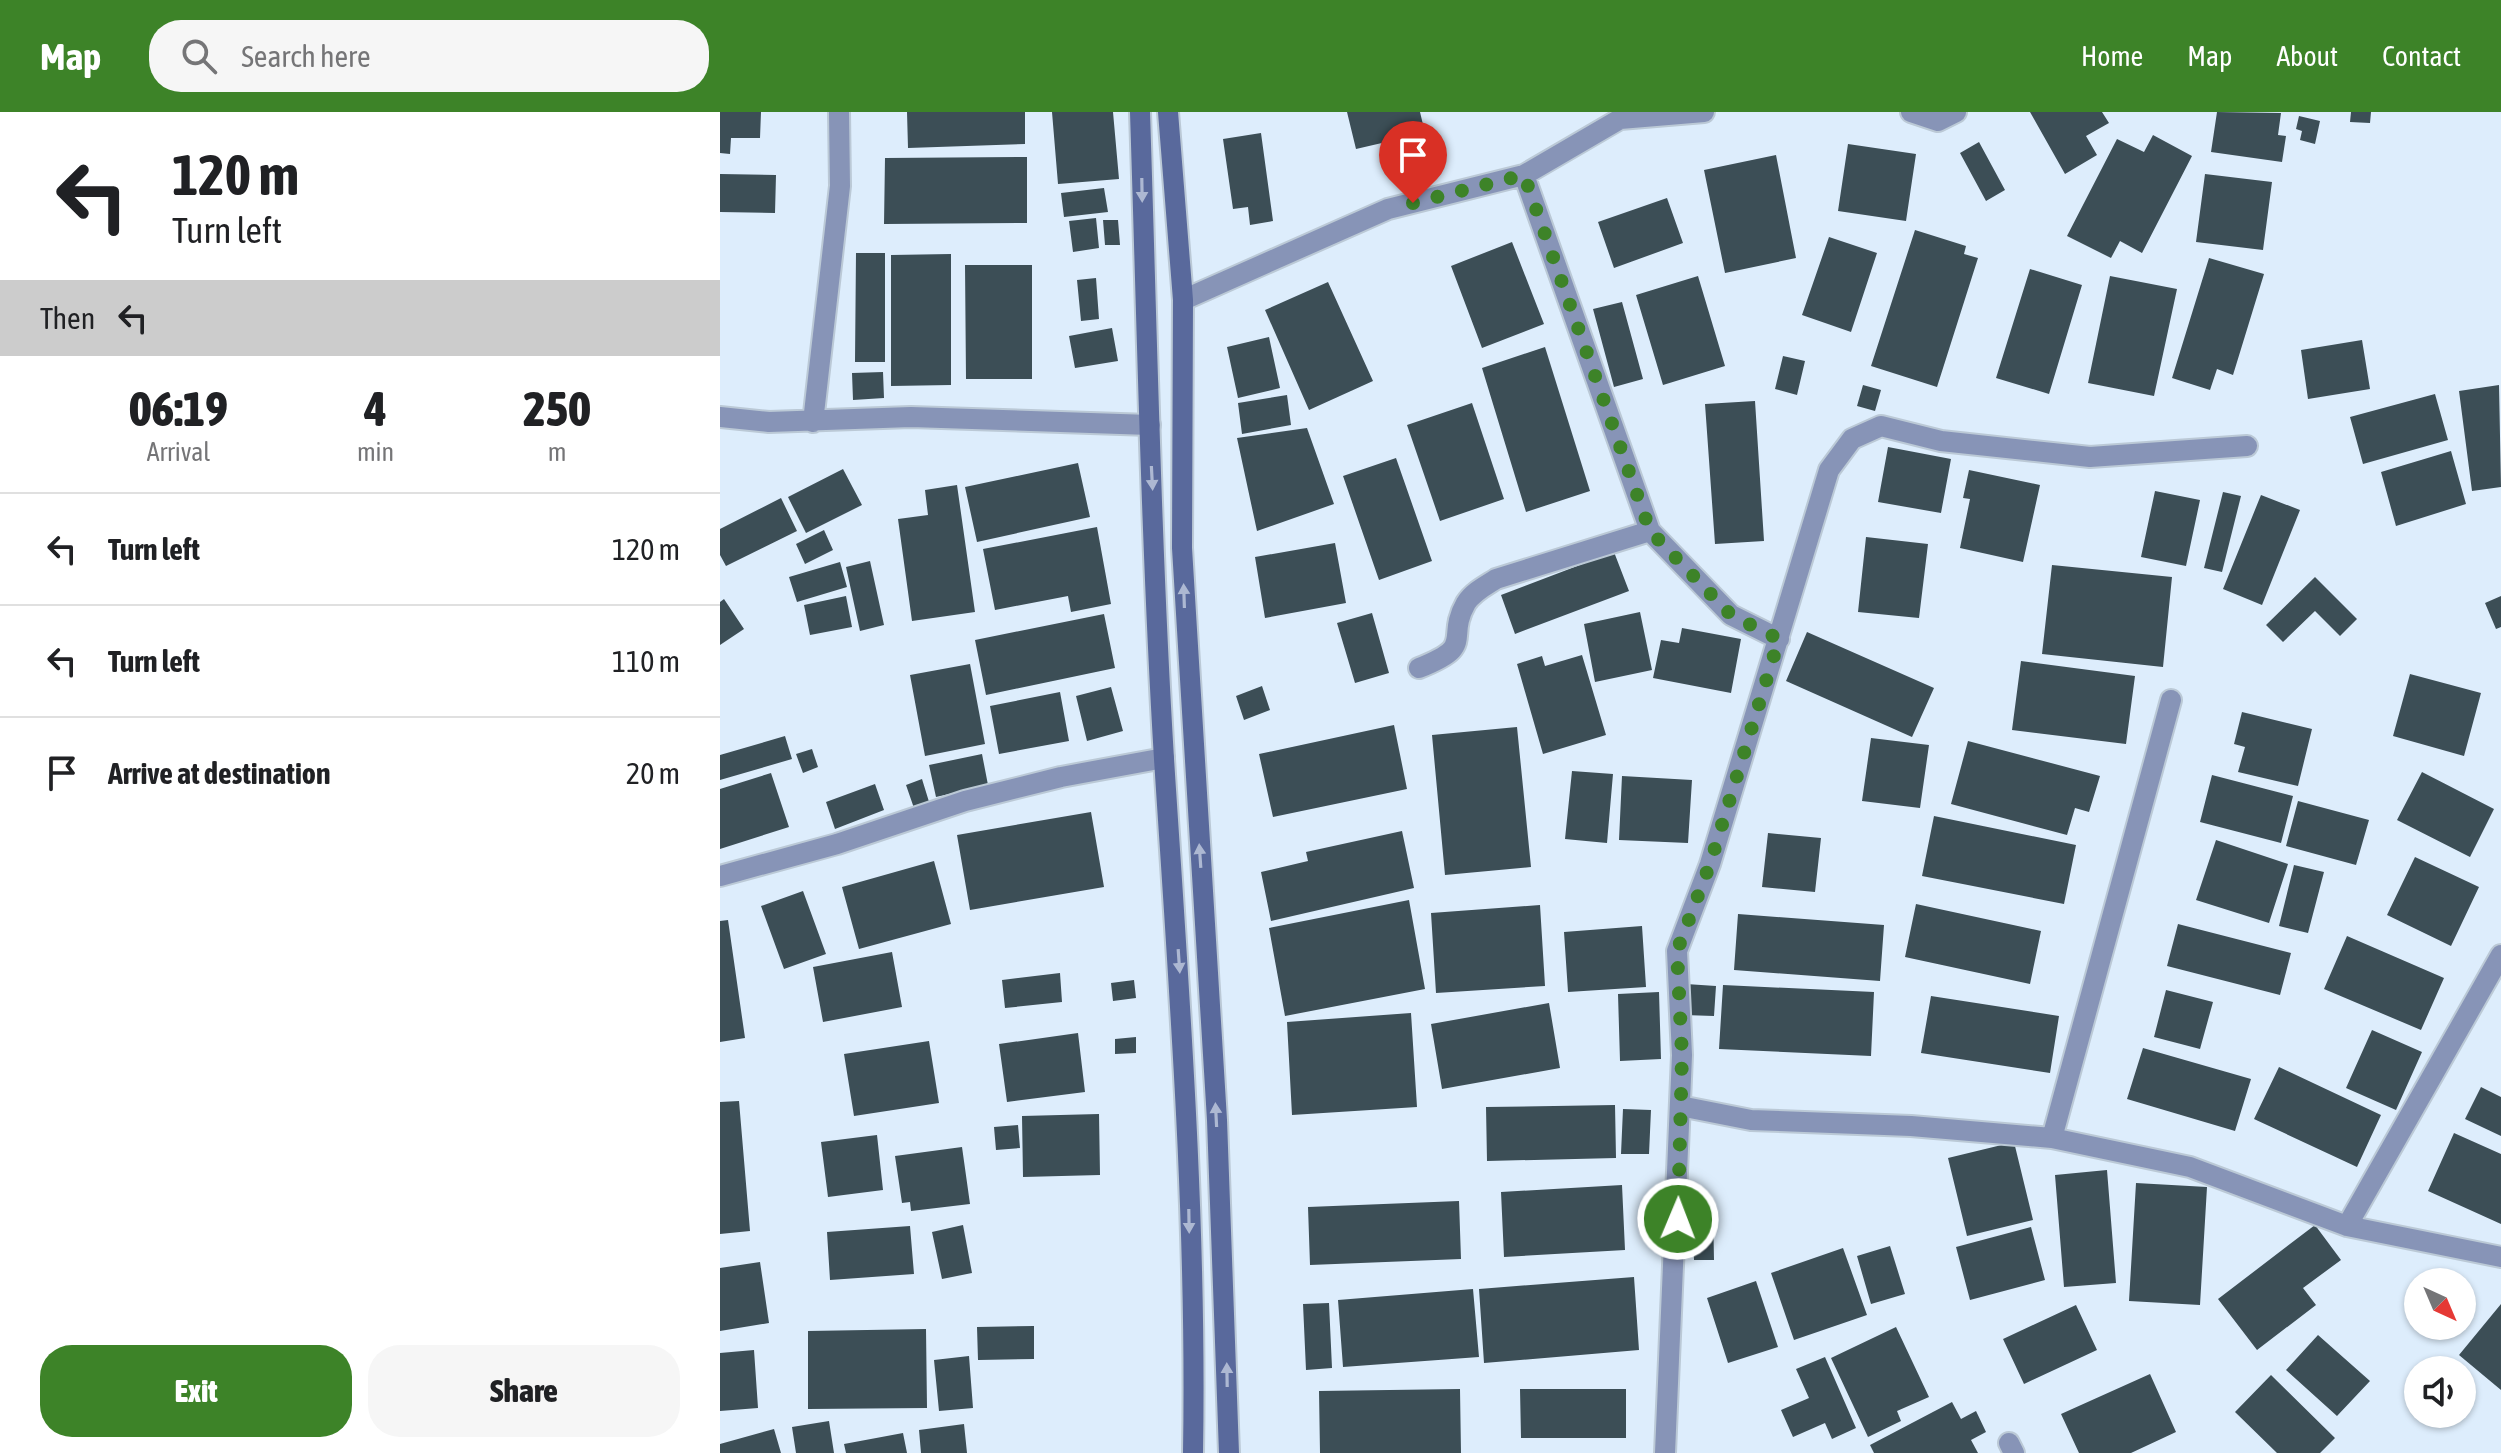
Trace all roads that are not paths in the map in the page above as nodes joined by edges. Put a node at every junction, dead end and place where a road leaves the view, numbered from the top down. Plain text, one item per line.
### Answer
1 (839, 112) edge
2 (1140, 112) edge
3 (1168, 112) edge
4 (1704, 112) edge
5 (1911, 112) edge
6 (1956, 112) edge
7 (1524, 175) junction
8 (1183, 300) junction
9 (720, 417) edge
10 (813, 422) junction
11 (1150, 425) junction
12 (2247, 446) dead end
13 (1650, 531) junction
14 (1779, 639) junction
15 (1419, 668) dead end
16 (2171, 700) dead end
17 (1164, 758) junction
18 (720, 876) edge
19 (2501, 955) edge
20 (1680, 1106) junction
21 (2052, 1138) junction
22 (2347, 1226) junction
23 (2501, 1257) edge
24 (1193, 1453) edge
25 (1229, 1453) edge
26 (1665, 1453) edge

1 - 10 street
2 -> 11 main road
3 - 8 main road
4 - 7 street
5 - 6 street
7 - 8 street
7 - 13 street
25 -> 8 main road
9 - 10 street
10 - 11 street
11 -> 17 main road
12 - 14 street
13 - 14 street
13 - 15 street
14 - 20 street
16 - 21 street
17 - 18 street
17 -> 24 main road
19 - 22 street
20 - 21 street
20 - 26 street
21 - 22 street
22 - 23 street

